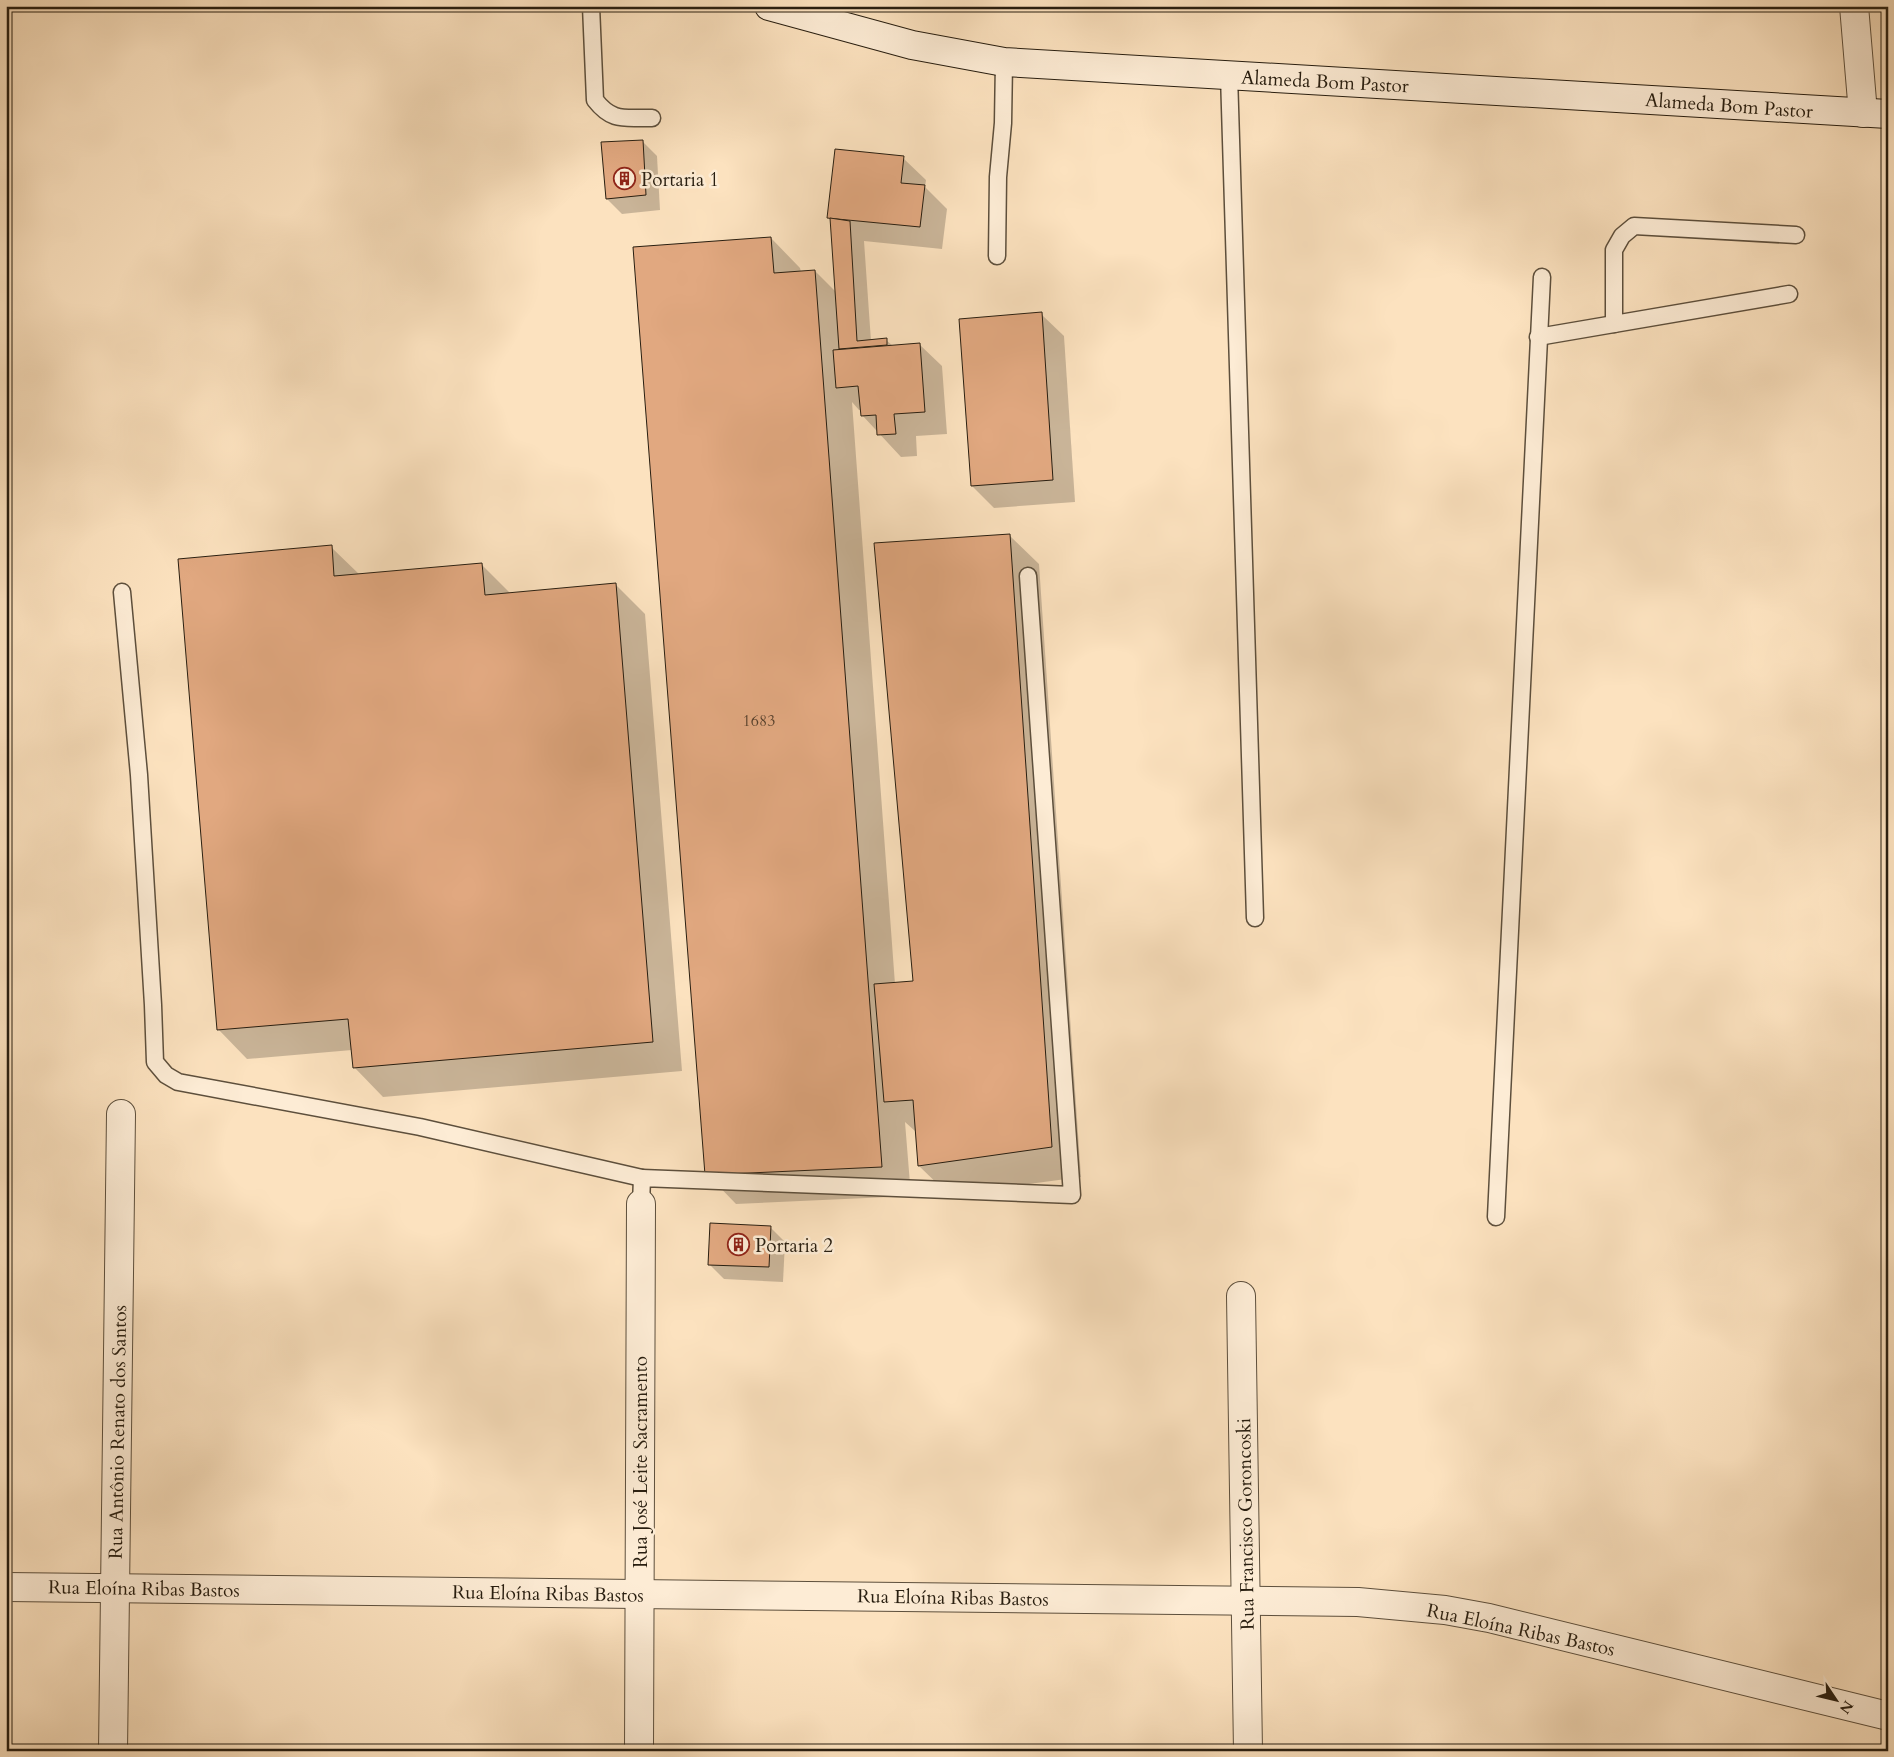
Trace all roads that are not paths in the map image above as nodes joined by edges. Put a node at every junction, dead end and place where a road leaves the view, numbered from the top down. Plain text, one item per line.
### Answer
1 (591, 6) edge
2 (769, 6) edge
3 (1854, 6) edge
4 (1004, 62) junction
5 (1229, 75) junction
6 (1875, 114) edge
7 (652, 118) dead end
8 (1796, 235) dead end
9 (996, 256) dead end
10 (1542, 277) dead end
11 (1789, 294) dead end
12 (1614, 324) junction
13 (1538, 337) junction
14 (1028, 576) dead end
15 (122, 592) dead end
16 (1255, 918) dead end
17 (121, 1114) dead end
18 (642, 1191) junction
19 (1496, 1217) dead end
20 (1242, 1296) dead end
21 (6, 1587) edge
22 (115, 1588) junction
23 (640, 1594) junction
24 (1246, 1601) junction
25 (1888, 1716) edge
26 (113, 1751) edge
27 (639, 1751) edge
28 (1248, 1751) edge

1 - 7 lane
2 - 4 street, Alameda Bom Pastor
3 - 6 street
4 - 5 street, Alameda Bom Pastor
4 - 9 lane
5 - 6 street, Alameda Bom Pastor
5 - 16 lane
8 - 12 lane
10 - 13 lane
11 - 12 lane
12 - 13 lane
13 - 19 lane
14 - 18 lane
15 - 18 lane
17 - 22 street, Rua Antônio Renato dos Santos
18 - 23 street, Rua José Leite Sacramento
20 - 24 street, Rua Francisco Goroncoski
21 - 22 street, Rua Eloína Ribas Bastos
22 - 23 street, Rua Eloína Ribas Bastos
22 - 26 street, Rua Antônio Renato dos Santos
23 - 24 street, Rua Eloína Ribas Bastos
23 - 27 street, Rua José Leite Sacramento
24 - 25 street, Rua Eloína Ribas Bastos
24 - 28 street, Rua Francisco Goroncoski

